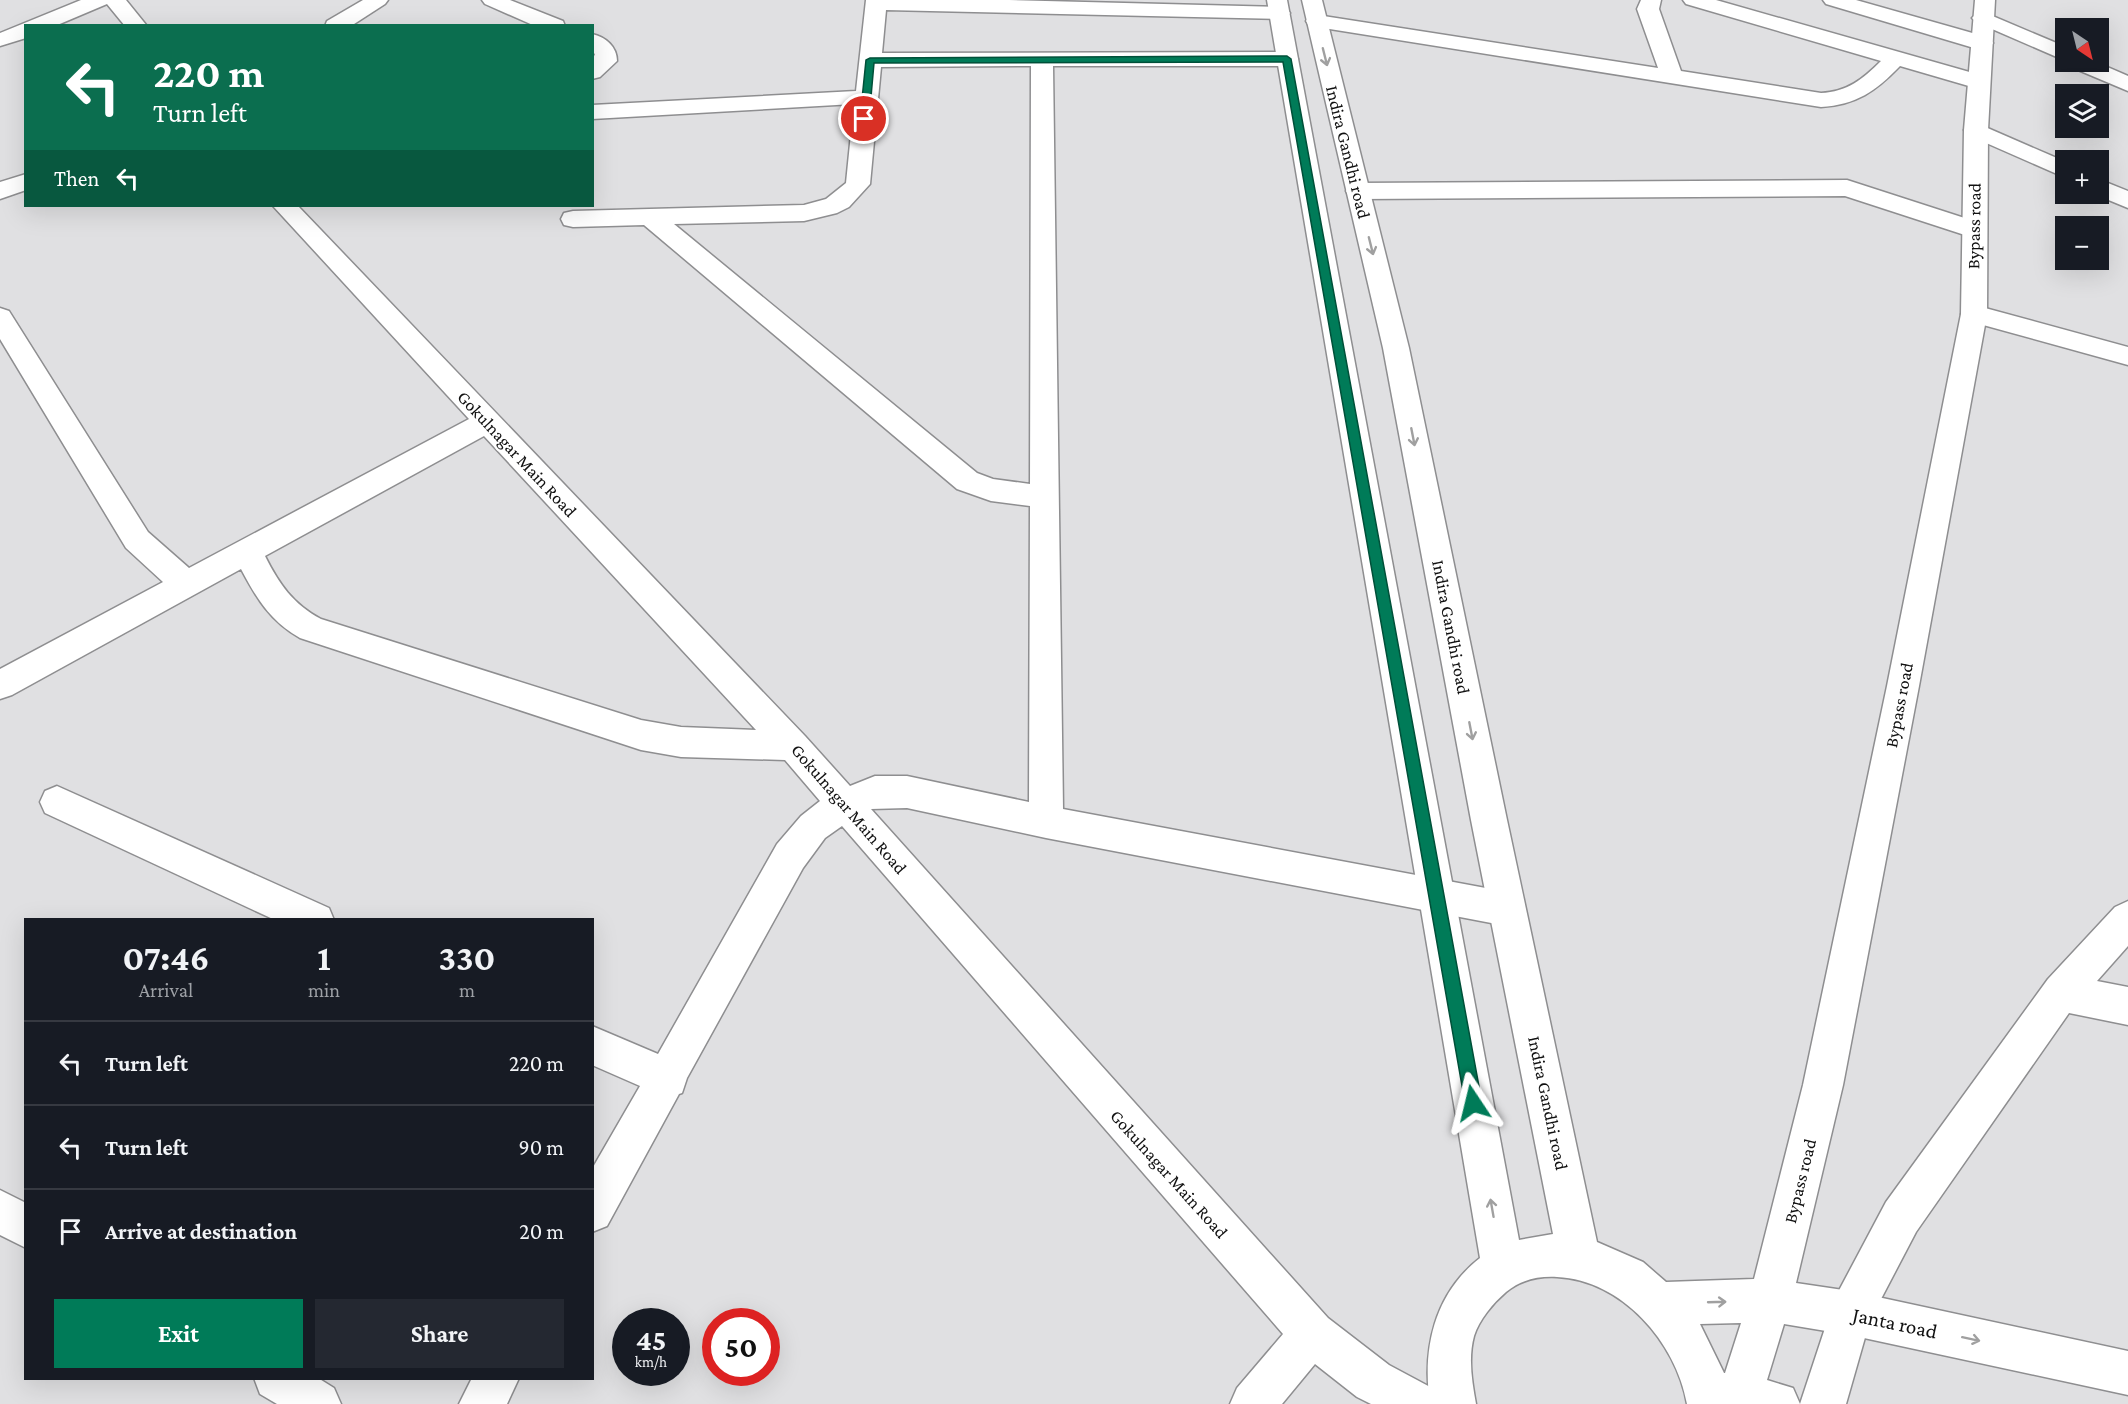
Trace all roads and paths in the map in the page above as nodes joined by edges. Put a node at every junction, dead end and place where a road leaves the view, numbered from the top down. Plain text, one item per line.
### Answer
1 (99, 0) edge
2 (115, 0) edge
3 (378, 0) edge
4 (492, 0) edge
5 (1651, 0) edge
6 (1693, 0) edge
7 (1833, 0) edge
8 (876, 2) edge
9 (1278, 7) edge
10 (1314, 10) edge
11 (1983, 20) edge
12 (40, 24) edge
13 (135, 24) edge
14 (338, 24) edge
15 (550, 24) edge
16 (24, 31) edge
17 (0, 40) edge
18 (594, 42) edge
19 (2055, 50) edge
20 (1287, 59) junction
21 (1895, 59) junction
22 (870, 60) junction
23 (1042, 60) junction
24 (594, 71) edge
25 (2101, 72) edge
26 (1672, 77) junction
27 (1979, 82) junction
28 (2128, 84) edge
29 (866, 97) junction
30 (594, 112) edge
31 (1976, 130) junction
32 (2055, 166) edge
33 (24, 181) edge
34 (0, 191) edge
35 (1358, 191) junction
36 (2109, 191) edge
37 (2128, 200) edge
38 (286, 207) edge
39 (650, 217) junction
40 (573, 219) dead end
41 (1974, 230) junction
42 (1974, 314) junction
43 (0, 317) edge
44 (2128, 356) edge
45 (487, 422) junction
46 (1045, 497) junction
47 (247, 552) junction
48 (186, 584) junction
49 (0, 685) edge
50 (793, 746) junction
51 (57, 802) dead end
52 (844, 804) junction
53 (1046, 822) junction
54 (1436, 894) junction
55 (1507, 909) junction
56 (312, 918) edge
57 (2128, 919) edge
58 (2061, 992) junction
59 (2128, 1006) edge
60 (594, 1046) edge
61 (668, 1079) junction
62 (594, 1208) edge
63 (0, 1211) edge
64 (24, 1226) edge
65 (1579, 1257) junction
66 (1503, 1266) junction
67 (1770, 1300) junction
68 (1658, 1304) junction
69 (1850, 1313) junction
70 (1312, 1334) junction
71 (2128, 1373) edge
72 (279, 1380) edge
73 (495, 1380) edge
74 (1733, 1400) edge
75 (318, 1404) edge
76 (482, 1404) edge
77 (1253, 1404) edge
78 (1416, 1404) edge
79 (1453, 1404) edge
80 (1823, 1404) edge

1 - 12 street
2 - 13 street
3 - 14 street
4 - 15 street
5 - 26 street
6 - 21 street
7 - 11 street
8 - 9 street
8 - 22 street
9 - 20 street
10 - 26 street
10 -> 35 street, Indira Gandhi road
11 - 19 street
11 - 27 street, Bypass road
16 - 17 street
18 - 24 street
20 - 23 street
20 - 54 street
21 - 26 street
21 - 27 street
22 - 23 street
22 - 29 street
23 - 46 street
25 - 28 street
27 - 31 street, Bypass road
29 - 30 street
29 - 39 street
31 - 32 street
31 - 41 street, Bypass road
33 - 34 street
35 - 41 street
35 -> 55 street, Indira Gandhi road
36 - 37 street
38 - 45 street, Gokulnagar Main Road
39 - 40 street
39 - 46 street
41 - 42 street, Bypass road
42 - 44 street
42 - 67 street, Bypass road
43 - 48 street
45 - 47 street
45 - 50 street, Gokulnagar Main Road
46 - 53 street
47 - 48 street
47 - 50 street
48 - 49 street
50 - 52 street, Gokulnagar Main Road
51 - 56 street
52 - 53 street
52 - 61 street
52 - 70 street, Gokulnagar Main Road
53 - 54 street
54 - 55 street
66 -> 54 street
55 - 65 street, Indira Gandhi road
57 - 58 street
58 - 59 street
58 - 69 street
60 - 61 street
61 - 62 street
63 - 64 street
65 - 66 street
65 - 68 street
66 - 79 street
68 -> 67 street, Janta road
67 - 69 street, Janta road
67 - 74 street, Bypass road
68 - 74 street
69 -> 71 street, Janta road
69 - 80 street
70 - 77 street
70 - 78 street, Gokulnagar Main Road
72 - 75 street
73 - 76 street

